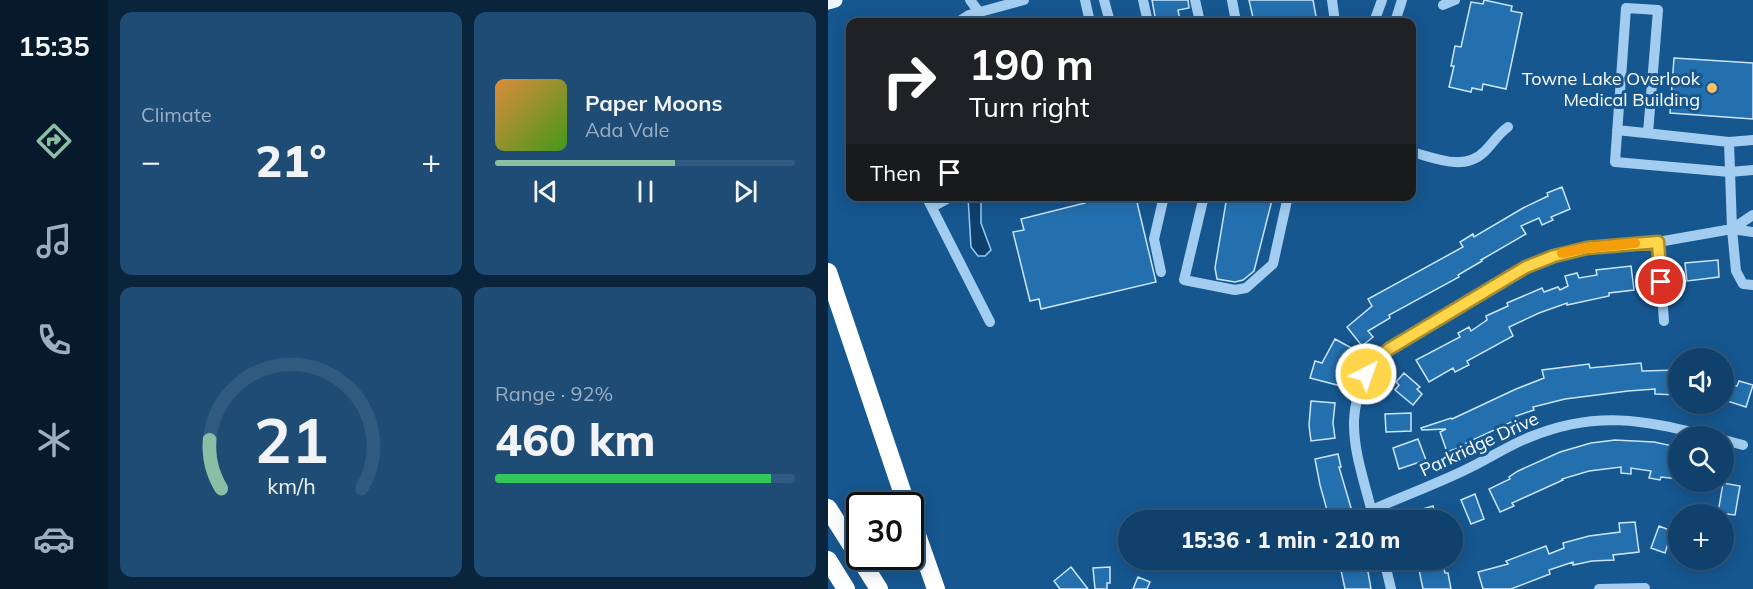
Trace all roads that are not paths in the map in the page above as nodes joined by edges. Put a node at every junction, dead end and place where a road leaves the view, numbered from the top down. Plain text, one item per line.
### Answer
1 (835, 0) edge
2 (970, 0) edge
3 (982, 0) edge
4 (1024, 0) edge
5 (1085, 0) edge
6 (1104, 0) edge
7 (1143, 0) edge
8 (1195, 0) edge
9 (1232, 0) edge
10 (1332, 0) edge
11 (1382, 0) edge
12 (1402, 0) edge
13 (1455, 0) edge
14 (828, 2) edge
15 (1443, 4) dead end
16 (979, 12) junction
17 (964, 18) edge
18 (1089, 18) edge
19 (1109, 18) edge
20 (1147, 18) edge
21 (1199, 18) edge
22 (1235, 18) edge
23 (1334, 18) edge
24 (1375, 18) edge
25 (1396, 18) edge
26 (1508, 127) dead end
27 (1617, 130) junction
28 (1648, 133) junction
29 (1753, 140) edge
30 (1729, 142) junction
31 (1416, 153) edge
32 (1753, 170) edge
33 (1730, 172) junction
34 (1163, 201) edge
35 (1203, 201) edge
36 (1287, 201) edge
37 (929, 202) edge
38 (1753, 215) edge
39 (1732, 228) junction
40 (1753, 232) edge
41 (1658, 242) junction
42 (828, 272) edge
43 (1161, 272) dead end
44 (1753, 285) edge
45 (1664, 321) dead end
46 (990, 322) dead end
47 (1670, 426) edge
48 (1734, 443) edge
49 (1743, 445) dead end
50 (902, 492) edge
51 (828, 508) edge
52 (1372, 510) edge
53 (1383, 510) edge
54 (924, 555) edge
55 (828, 560) edge
56 (1386, 570) edge
57 (1645, 588) edge
58 (846, 589) edge
59 (879, 589) edge
60 (936, 589) edge
61 (1391, 589) edge
62 (1599, 589) edge

1 - 14 main road
2 - 16 street
3 - 16 street
4 - 16 street
5 - 18 street
6 - 19 street
7 - 20 street
8 - 21 street
9 - 22 street
10 - 23 street
11 - 24 street
12 - 25 street
13 - 15 street
16 - 17 street
26 - 31 street
27 - 28 street
27 - 28 street
27 - 33 street
28 - 30 street
29 - 30 street
30 - 33 street
32 - 33 street
33 - 39 street
34 - 43 street
35 - 36 street
37 - 46 street
38 - 39 street
39 - 40 street
39 - 41 street
39 - 44 street
41 - 45 street
41 - 52 street
42 - 50 highway
47 - 53 street, Parkridge Drive
48 - 49 street
51 - 59 highway
54 - 60 highway
55 - 58 highway
56 - 61 street
57 - 62 street

